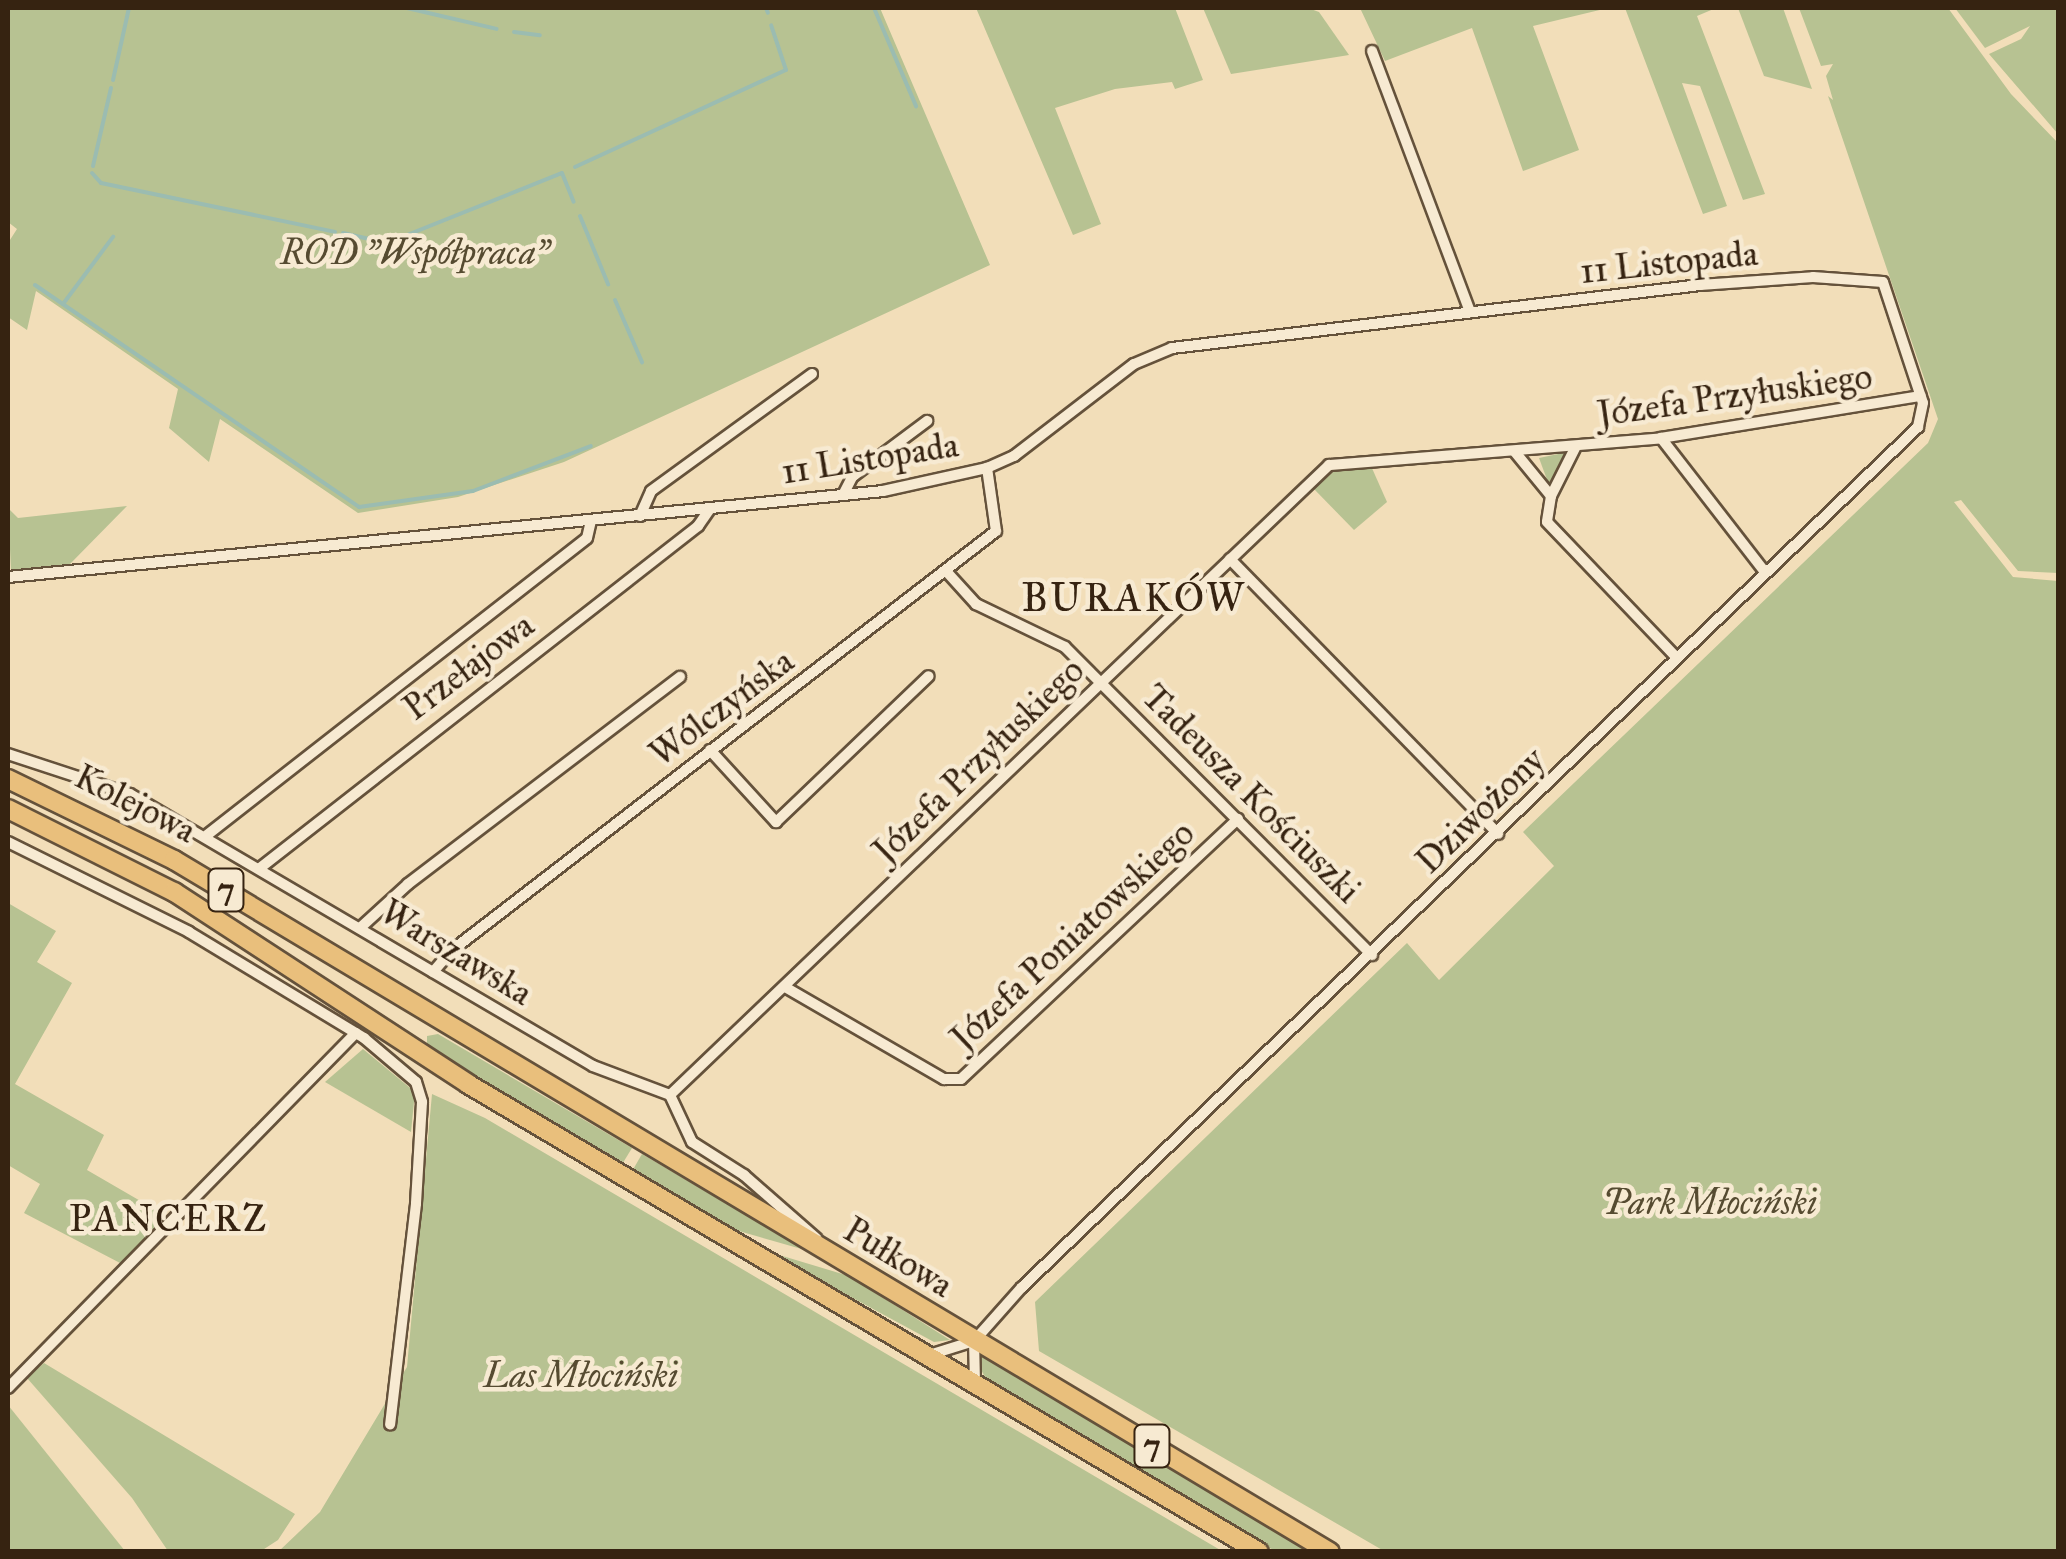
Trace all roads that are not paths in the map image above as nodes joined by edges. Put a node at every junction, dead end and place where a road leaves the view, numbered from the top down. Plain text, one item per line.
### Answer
1 (1372, 51) dead end
2 (1470, 312) junction
3 (812, 374) dead end
4 (1922, 396) junction
5 (927, 421) dead end
6 (1661, 438) junction
7 (1576, 446) junction
8 (1515, 452) junction
9 (988, 468) junction
10 (844, 493) junction
11 (1552, 496) junction
12 (710, 508) junction
13 (640, 516) junction
14 (591, 521) junction
15 (1230, 558) junction
16 (946, 571) junction
17 (1764, 571) junction
18 (8, 577) edge
19 (1676, 658) junction
20 (930, 676) dead end
21 (680, 677) dead end
22 (1100, 682) junction
23 (710, 750) junction
24 (8, 754) edge
25 (8, 779) edge
26 (8, 809) edge
27 (1238, 819) junction
28 (1498, 834) junction
29 (207, 835) junction
30 (8, 842) edge
31 (260, 868) junction
32 (360, 928) junction
33 (1372, 954) junction
34 (432, 972) junction
35 (786, 987) junction
36 (434, 1020) joint
37 (356, 1034) junction
38 (418, 1051) joint
39 (670, 1096) junction
40 (832, 1256) junction
41 (974, 1341) junction
42 (928, 1355) junction
43 (10, 1379) edge
44 (975, 1383) junction
45 (390, 1424) dead end
46 (1259, 1552) edge
47 (1330, 1552) edge

1 - 2 street
2 - 4 street, 11 Listopada
2 - 9 street, 11 Listopada
3 - 13 street
4 - 6 street, Józefa Przyłuskiego
4 - 17 street, Dziwożony
5 - 10 street
6 - 7 street, Józefa Przyłuskiego
6 - 17 street
7 - 8 street, Józefa Przyłuskiego
7 - 11 street
8 - 11 street
8 - 15 street, Józefa Przyłuskiego
9 - 10 street, 11 Listopada
9 - 16 street, Wólczyńska
10 - 12 street, 11 Listopada
11 - 19 street
12 - 13 street, 11 Listopada
12 - 31 street, Przełajowa
13 - 14 street, 11 Listopada
14 - 18 street, 11 Listopada
14 - 29 street
15 - 22 street, Józefa Przyłuskiego
15 - 28 street
16 - 22 street, Tadeusza Kościuszki
16 - 23 street, Wólczyńska
17 - 19 street, Dziwożony
19 - 28 street, Dziwożony
20 - 23 street
21 - 32 street
22 - 27 street, Tadeusza Kościuszki
22 - 35 street, Józefa Przyłuskiego
23 - 34 street, Wólczyńska
24 - 29 street, Warszawska
25 - 36 highway, Kolejowa / 7
26 - 38 highway, Kolejowa / 7
27 - 33 street, Tadeusza Kościuszki
27 - 35 street, Józefa Poniatowskiego
28 - 33 street, Dziwożony
29 - 31 street, Warszawska
30 - 37 street
31 - 32 street, Warszawska
32 - 34 street, Warszawska
33 - 41 street, Dziwożony
34 - 39 street, Warszawska
35 - 39 street, Józefa Przyłuskiego
36 - 40 highway, Pułkowa / 7
37 - 43 street
37 - 45 street
38 - 42 highway, Pułkowa / 7
39 - 40 street
40 - 41 highway, Pułkowa / 7
41 - 42 street
41 - 44 street
41 - 47 highway, Pułkowa / 7
42 - 44 highway, Pułkowa / 7
44 - 46 highway, Pułkowa / 7

